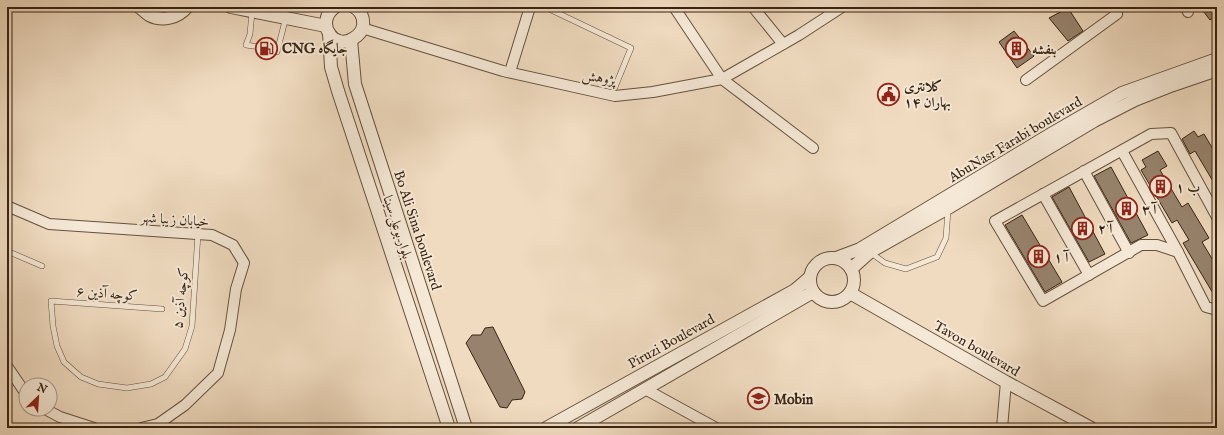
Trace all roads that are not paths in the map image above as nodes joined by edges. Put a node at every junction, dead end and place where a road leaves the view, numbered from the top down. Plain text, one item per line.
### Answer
1 (139, 7) edge
2 (231, 7) edge
3 (335, 7) edge
4 (530, 7) edge
5 (545, 7) edge
6 (674, 7) edge
7 (753, 7) edge
8 (823, 7) edge
9 (842, 7) edge
10 (1114, 7) edge
11 (189, 8) edge
12 (356, 8) edge
13 (253, 11) junction
14 (830, 15) junction
15 (286, 17) junction
16 (362, 28) junction
17 (327, 30) junction
18 (352, 40) junction
19 (783, 44) junction
20 (1217, 60) edge
21 (1217, 70) edge
22 (510, 72) junction
23 (722, 79) junction
24 (1026, 80) dead end
25 (615, 87) dead end
26 (813, 148) dead end
27 (1122, 151) junction
28 (1084, 171) junction
29 (1043, 194) junction
30 (945, 204) junction
31 (7, 206) edge
32 (1217, 217) edge
33 (198, 234) junction
34 (7, 251) edge
35 (870, 252) junction
36 (1129, 252) junction
37 (1178, 252) junction
38 (836, 258) junction
39 (42, 266) dead end
40 (852, 269) junction
41 (1089, 275) junction
42 (809, 278) junction
43 (813, 292) junction
44 (850, 293) junction
45 (51, 301) joint
46 (162, 308) dead end
47 (1217, 310) edge
48 (7, 366) edge
49 (18, 382) edge
50 (1006, 382) junction
51 (645, 389) junction
52 (58, 416) edge
53 (94, 428) edge
54 (142, 428) edge
55 (449, 428) edge
56 (466, 428) edge
57 (546, 428) edge
58 (578, 428) edge
59 (716, 428) edge
60 (1002, 428) edge
61 (1091, 428) edge

1 - 11 street
2 - 13 street
3 - 17 street
4 - 22 street
5 - 25 lane
6 - 23 street
7 - 19 street
8 - 14 lane
9 - 14 street, پژوهش
10 - 24 street
12 - 16 street
13 - 15 street
13 - 15 lane
14 - 19 street, پژوهش
15 - 17 street
16 - 18 street
16 - 22 street, پژوهش
17 - 18 street
17 - 55 street, بلوار بوعلی سینا
18 - 56 street, Bo Ali Sina boulevard
19 - 23 street, پژوهش
20 - 30 street, AbuNasr Farabi boulevard
21 - 30 street, AbuNasr Farabi boulevard
22 - 23 street, پژوهش
23 - 26 street
27 - 28 street
27 - 32 street
27 - 37 street
28 - 29 street
28 - 36 street
29 - 41 street
29 - 41 street
30 - 35 street, AbuNasr Farabi boulevard
30 - 35 lane
30 - 38 street, AbuNasr Farabi boulevard
31 - 33 street, خیابان زیبا شهر
33 - 45 lane, کوچه آذین ۵
33 - 54 street, خیابان زیبا شهر
34 - 39 lane
35 - 40 street, AbuNasr Farabi boulevard
36 - 37 street
36 - 41 street
37 - 47 street
38 - 40 street
38 - 42 street
40 - 44 street
42 - 43 street
42 - 57 street, Piruzi Boulevard
43 - 44 street
43 - 51 street, Piruzi Boulevard
44 - 50 street, Tavon boulevard
45 - 46 lane, کوچه آذین ۶
48 - 49 street
50 - 60 street
50 - 61 street, Tavon boulevard
51 - 58 street, Piruzi Boulevard
51 - 59 street
52 - 53 street

